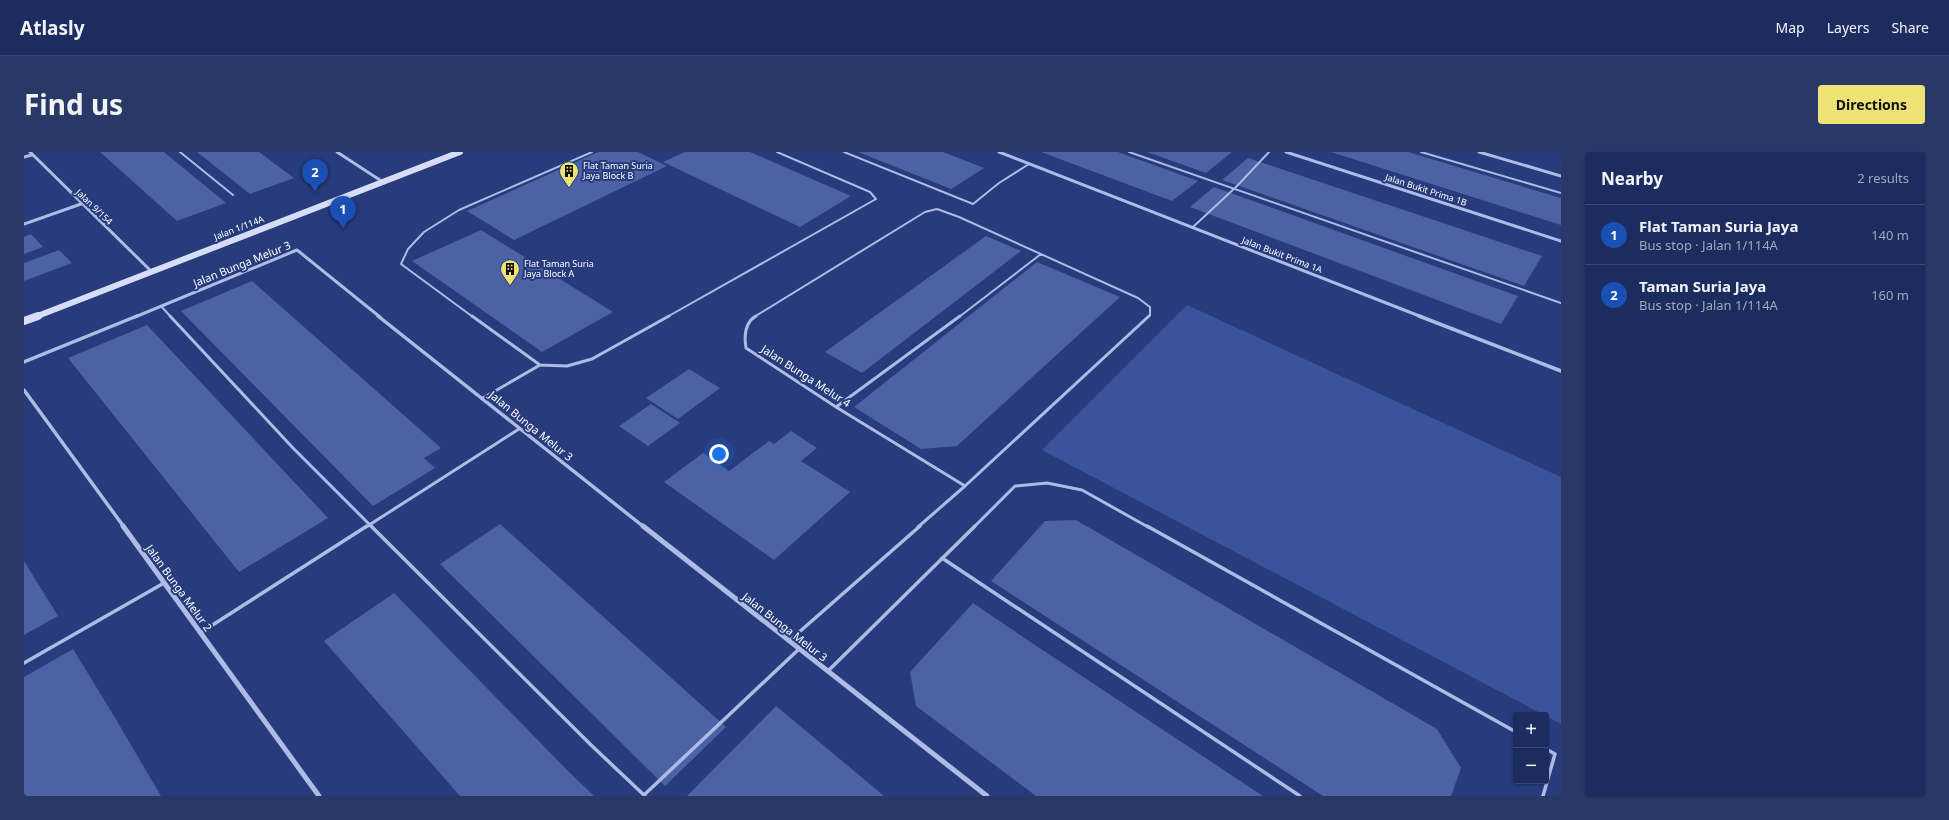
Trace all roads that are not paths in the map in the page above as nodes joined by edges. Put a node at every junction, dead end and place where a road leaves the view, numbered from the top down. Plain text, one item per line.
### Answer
1 (180, 152) edge
2 (337, 152) edge
3 (460, 152) edge
4 (592, 152) edge
5 (777, 152) edge
6 (844, 152) edge
7 (999, 152) edge
8 (1129, 152) edge
9 (1270, 152) edge
10 (1286, 152) edge
11 (1421, 152) edge
12 (1479, 152) edge
13 (31, 153) edge
14 (24, 157) edge
15 (1029, 164) junction
16 (1561, 176) edge
17 (383, 182) junction
18 (1234, 189) junction
19 (1561, 193) edge
20 (233, 195) dead end
21 (81, 204) junction
22 (24, 224) edge
23 (1193, 227) junction
24 (1561, 241) edge
25 (1041, 254) junction
26 (151, 271) junction
27 (1561, 303) edge
28 (161, 306) junction
29 (24, 321) edge
30 (24, 362) edge
31 (540, 365) junction
32 (1561, 370) edge
33 (24, 390) edge
34 (483, 398) junction
35 (836, 407) junction
36 (519, 429) junction
37 (965, 486) junction
38 (369, 525) junction
39 (942, 558) junction
40 (164, 582) junction
41 (200, 632) junction
42 (789, 641) junction
43 (799, 649) junction
44 (24, 663) edge
45 (828, 671) junction
46 (1513, 730) edge
47 (1549, 751) edge
48 (1549, 775) edge
49 (1546, 784) edge
50 (319, 796) edge
51 (644, 796) edge
52 (987, 796) edge
53 (1300, 796) edge
54 (1543, 796) edge

1 - 20 lane
2 - 17 street
3 - 17 street, Jalan 1/114A
4 - 31 lane
5 - 31 lane
6 - 15 lane
7 - 15 street, Jalan Bukit Prima 1A
8 - 18 lane
9 - 18 lane
10 - 24 street, Jalan Bukit Prima 1B
11 - 19 lane
12 - 16 street
13 - 14 street
13 - 21 street, Jalan 9/154
15 - 23 street, Jalan Bukit Prima 1A
17 - 26 street, Jalan 1/114A
18 - 23 lane
18 - 27 lane
21 - 22 street
21 - 26 street, Jalan 9/154
23 - 32 street, Jalan Bukit Prima 1A
25 - 35 lane
25 - 35 lane, Jalan Bunga Melur 4
25 - 37 lane
26 - 29 street, Jalan 1/114A
28 - 30 street, Jalan Bunga Melur 3
28 - 34 street, Jalan Bunga Melur 3
28 - 38 lane
31 - 34 lane
33 - 40 street, Jalan Bunga Melur 2
34 - 36 street, Jalan Bunga Melur 3
35 - 37 lane, Jalan Bunga Melur 4
36 - 38 lane
36 - 42 street, Jalan Bunga Melur 3
37 - 42 lane
38 - 41 lane
38 - 51 lane
39 - 45 lane
39 - 46 lane
39 - 53 lane
40 - 41 street, Jalan Bunga Melur 2
40 - 44 lane
41 - 50 street, Jalan Bunga Melur 2
42 - 43 street, Jalan Bunga Melur 3
43 - 45 street, Jalan Bunga Melur 3
43 - 51 lane
45 - 52 street, Jalan Bunga Melur 3
47 - 48 lane
49 - 54 lane

